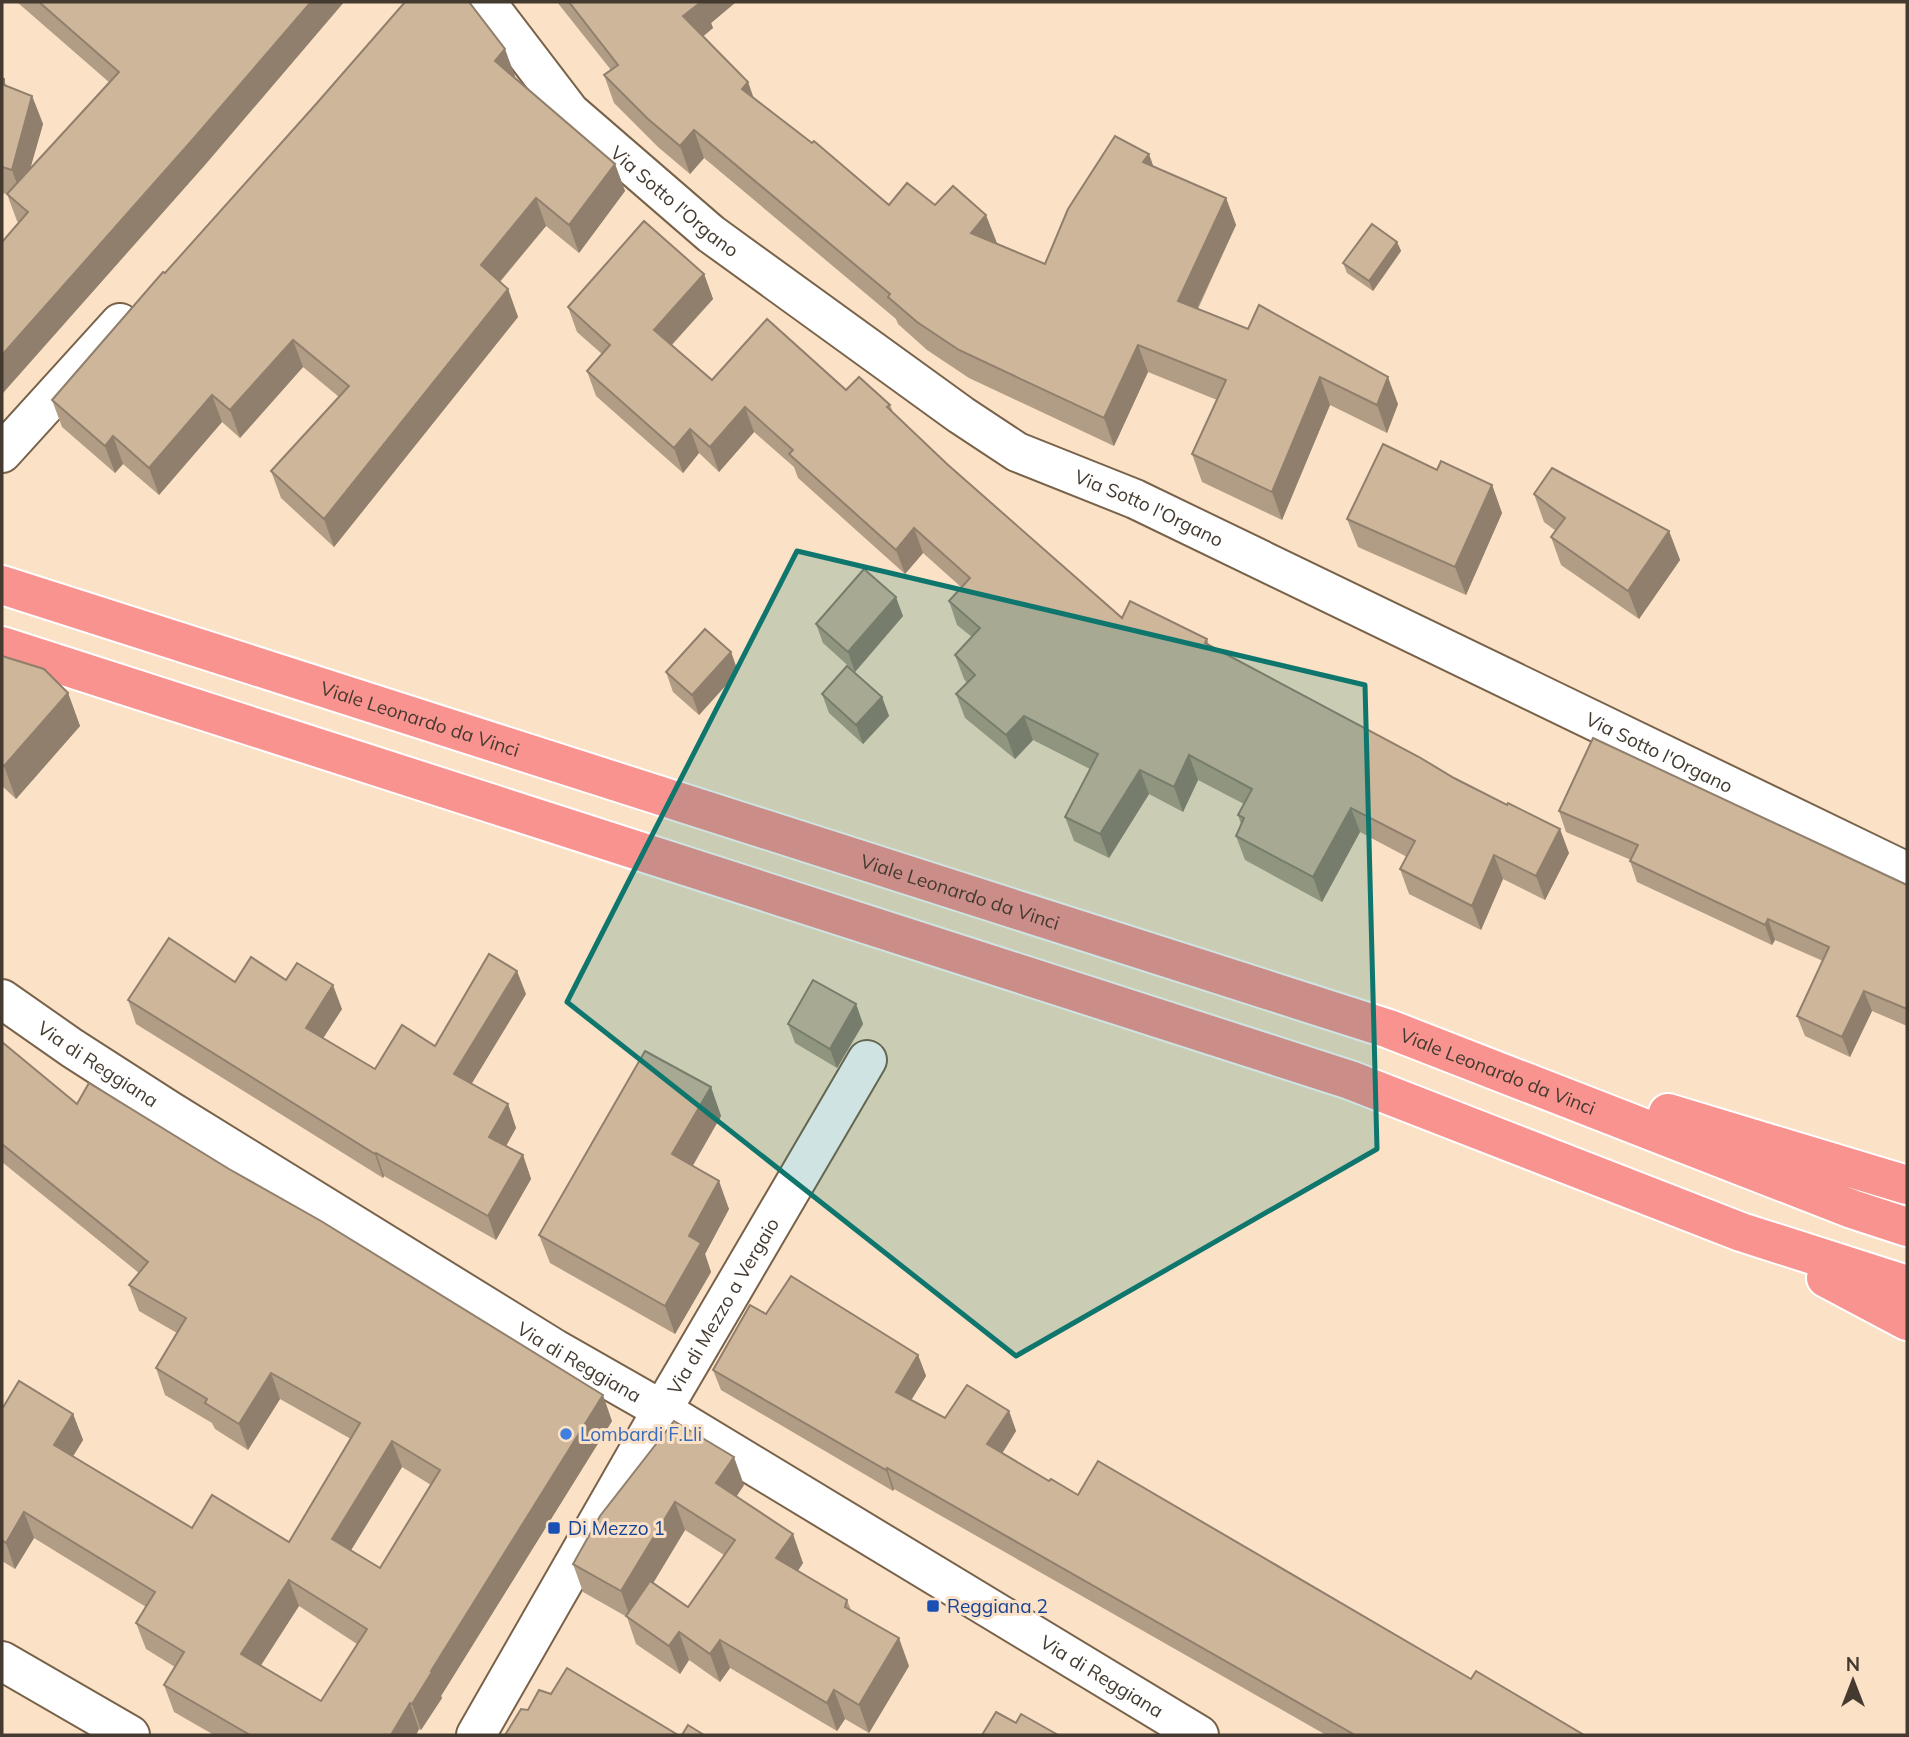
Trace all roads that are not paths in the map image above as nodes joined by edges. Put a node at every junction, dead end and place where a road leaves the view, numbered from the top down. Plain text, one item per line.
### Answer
1 (486, 2) edge
2 (142, 299) edge
3 (2, 453) edge
4 (2, 585) edge
5 (2, 646) edge
6 (1907, 872) edge
7 (2, 999) edge
8 (1389, 1028) junction
9 (867, 1060) dead end
10 (1907, 1185) edge
11 (1907, 1227) edge
12 (1741, 1233) junction
13 (1907, 1285) edge
14 (1907, 1321) edge
15 (662, 1410) junction
16 (2, 1661) edge
17 (130, 1735) edge
18 (476, 1735) edge
19 (1199, 1735) edge

1 - 6 street, Via Sotto l'Organo
2 - 3 street
4 - 8 highway, Viale Leonardo da Vinci
5 - 12 highway
7 - 15 street, Via di Reggiana
8 - 10 highway
8 - 11 highway, Viale Leonardo da Vinci
9 - 15 street, Via di Mezzo a Vergaio
12 - 13 highway
12 - 14 highway
15 - 18 street, Via di Mezzo a Vergaio
15 - 19 street, Via di Reggiana
16 - 17 street

